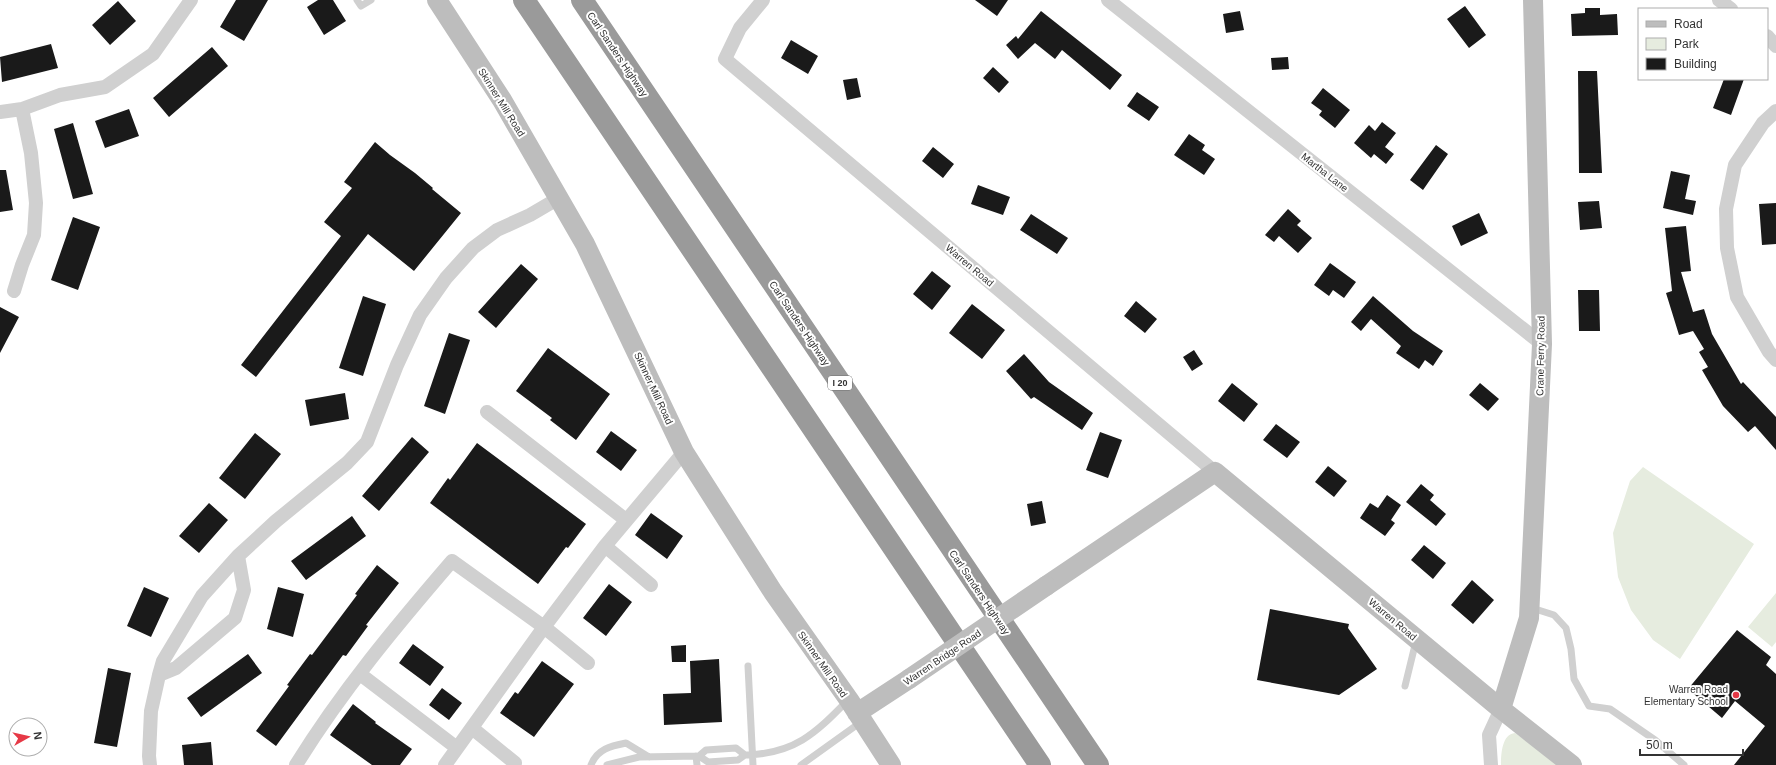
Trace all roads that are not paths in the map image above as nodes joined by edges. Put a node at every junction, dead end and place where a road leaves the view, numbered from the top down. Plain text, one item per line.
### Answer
1 (191, 0) edge
2 (357, 0) edge
3 (371, 0) edge
4 (437, 0) edge
5 (524, 0) edge
6 (582, 0) edge
7 (763, 0) edge
8 (1108, 0) edge
9 (1533, 0) edge
10 (1719, 0) edge
11 (1730, 8) edge
12 (1768, 37) edge
13 (1776, 46) edge
14 (22, 109) junction
15 (1776, 111) edge
16 (0, 112) edge
17 (559, 198) junction
18 (14, 291) dead end
19 (1542, 344) junction
20 (1776, 360) edge
21 (487, 412) dead end
22 (684, 452) junction
23 (1215, 472) junction
24 (626, 520) junction
25 (604, 546) junction
26 (238, 556) junction
27 (651, 585) dead end
28 (1529, 608) junction
29 (544, 627) junction
30 (1416, 639) junction
31 (588, 663) dead end
32 (748, 666) dead end
33 (360, 674) junction
34 (159, 675) junction
35 (1405, 686) dead end
36 (1501, 709) junction
37 (856, 711) junction
38 (472, 728) junction
39 (457, 748) junction
40 (749, 754) junction
41 (698, 756) junction
42 (649, 757) junction
43 (514, 763) dead end
44 (150, 765) edge
45 (296, 765) edge
46 (445, 765) edge
47 (591, 765) edge
48 (607, 765) edge
49 (697, 765) edge
50 (753, 765) edge
51 (801, 765) edge
52 (891, 765) edge
53 (1040, 765) edge
54 (1098, 765) edge
55 (1491, 765) edge
56 (1572, 765) edge
57 (1684, 765) edge

1 - 14 street
2 - 3 lane
4 - 17 street, Skinner Mill Road
5 - 53 highway
6 - 54 highway, Carl Sanders Highway / I 20
7 - 23 street, Warren Road
8 - 19 street, Martha Lane
9 - 19 street, Crane Ferry Road
10 - 11 street
12 - 13 street
14 - 16 street
14 - 18 street
15 - 20 street
17 - 22 street, Skinner Mill Road
17 - 26 street
19 - 28 street, Crane Ferry Road
21 - 24 street
22 - 24 street
22 - 37 street, Skinner Mill Road
23 - 30 street, Warren Road
23 - 37 street, Warren Bridge Road, bridge
24 - 25 street
25 - 27 street
25 - 29 street
26 - 34 street
26 - 34 street
28 - 36 street, Crane Ferry Road
28 - 57 lane
29 - 31 street
29 - 33 street
29 - 38 street
30 - 35 lane
30 - 36 street, Warren Road
32 - 40 lane
33 - 39 street
33 - 45 street
34 - 44 street
36 - 55 street
36 - 56 street, Warren Road
37 - 40 lane
37 - 51 lane
37 - 52 street, Skinner Mill Road
38 - 39 street
38 - 43 street
39 - 46 street
40 - 41 lane
40 - 41 lane
40 - 50 lane
41 - 42 lane
41 - 49 lane
42 - 47 lane
42 - 48 lane

